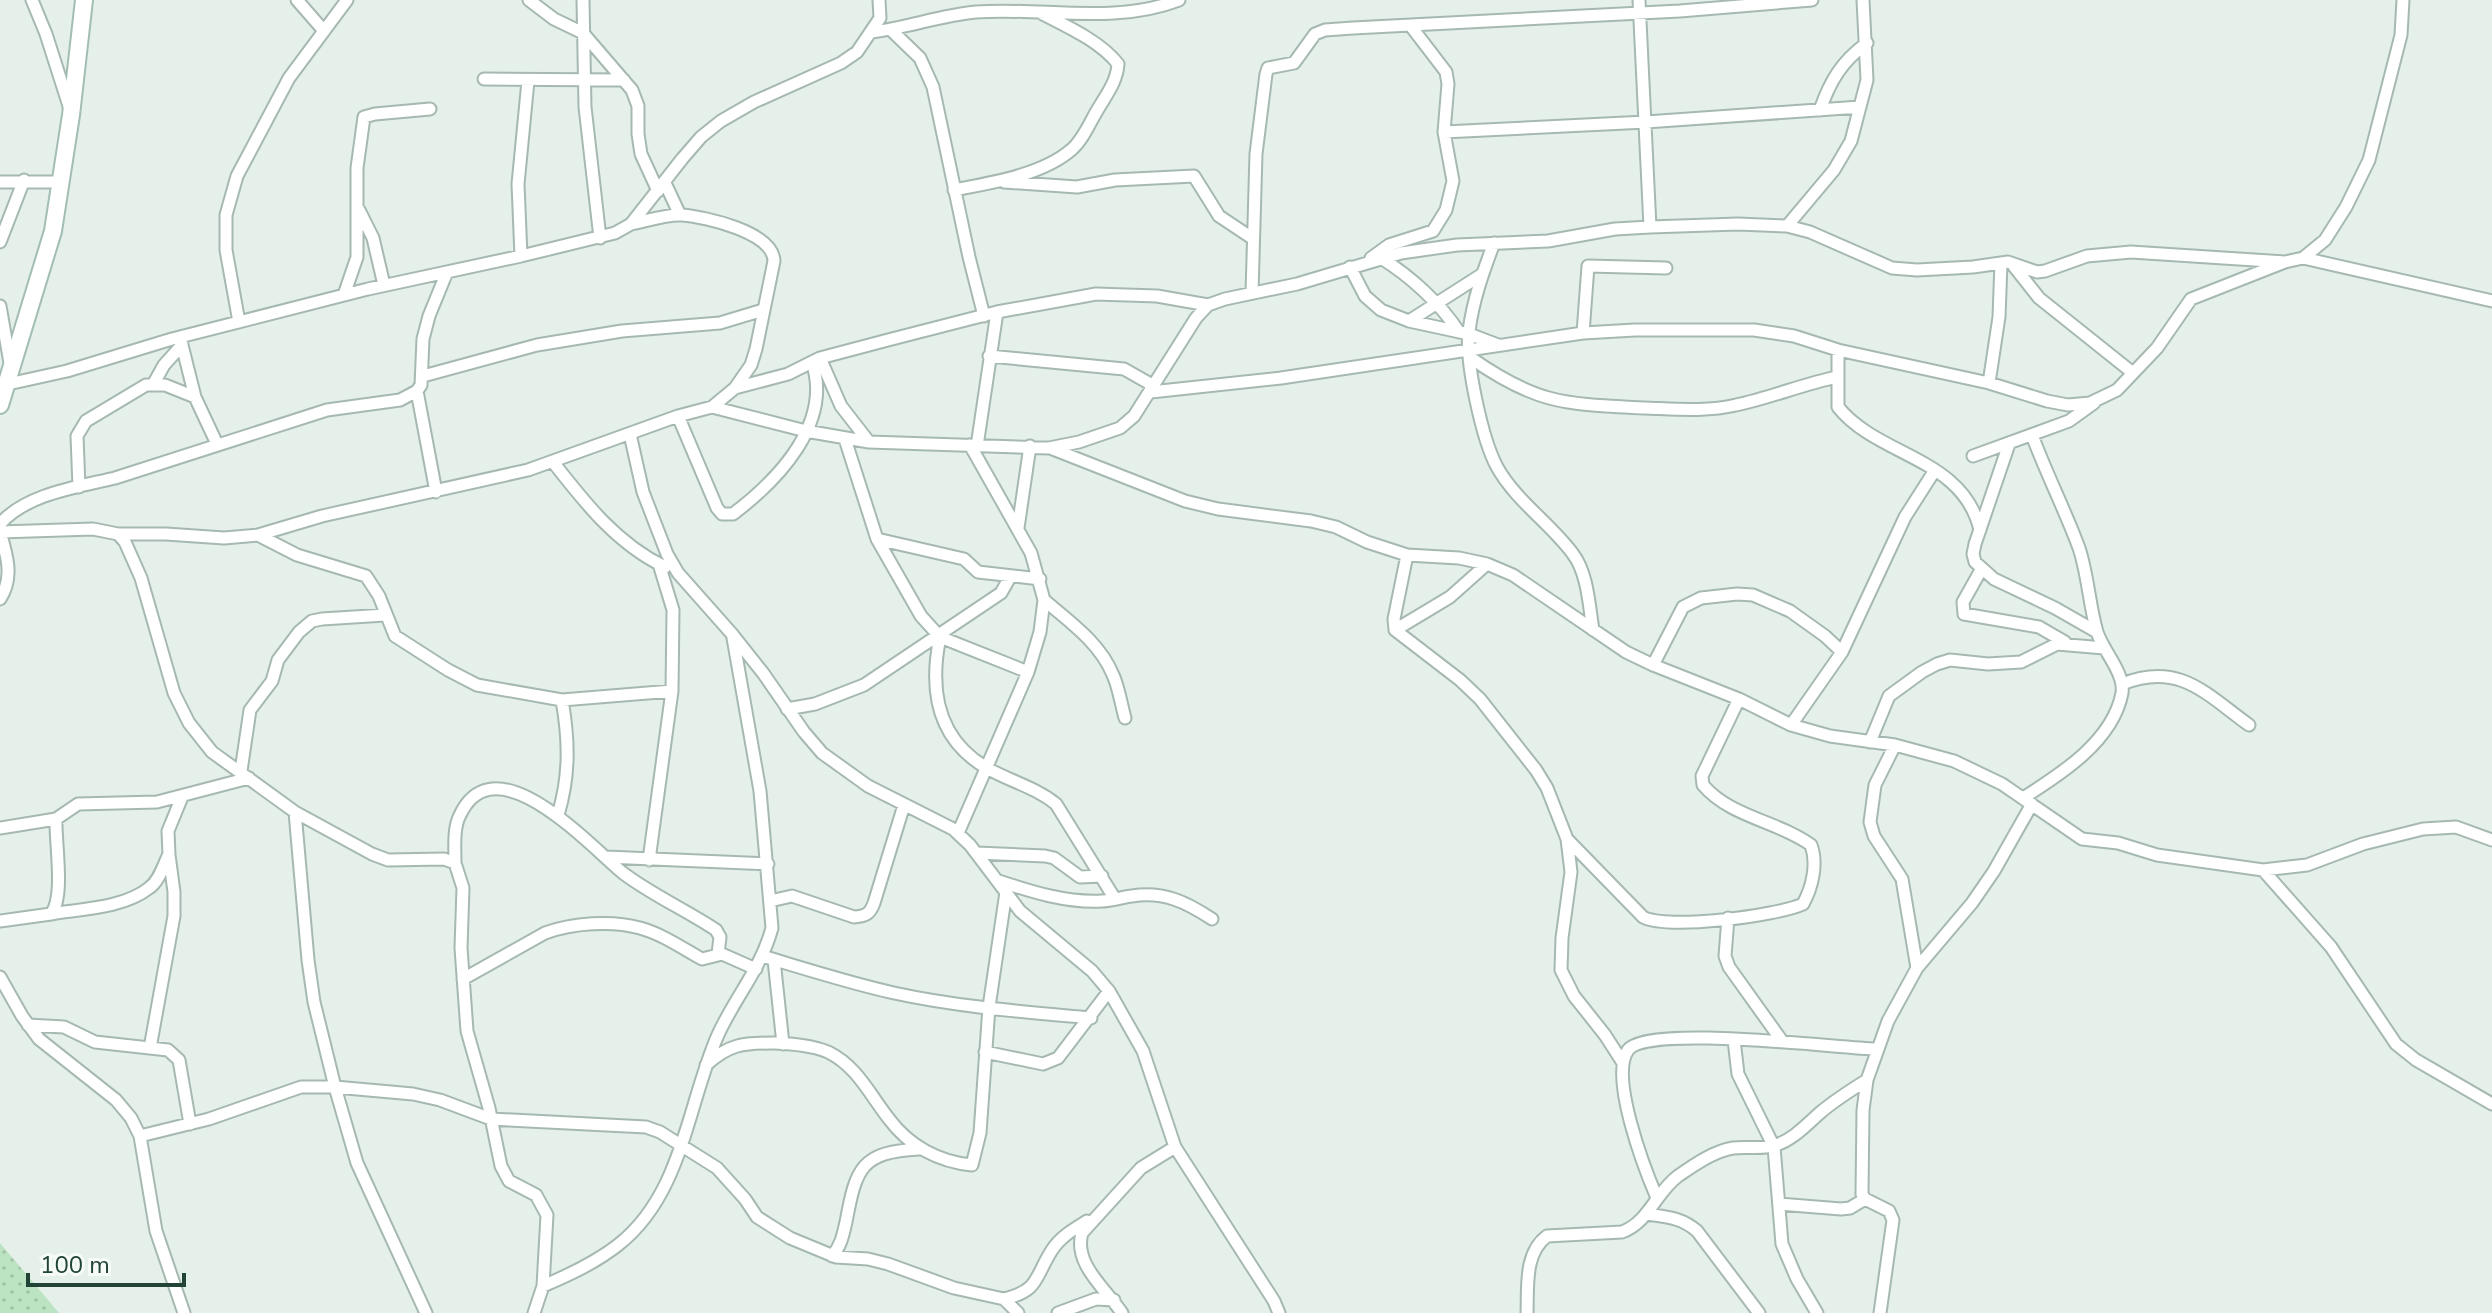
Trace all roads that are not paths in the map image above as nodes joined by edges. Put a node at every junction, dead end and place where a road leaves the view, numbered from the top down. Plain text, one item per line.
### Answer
1 (32, 0) edge
2 (84, 0) edge
3 (297, 0) edge
4 (347, 0) edge
5 (529, 0) edge
6 (583, 0) edge
7 (879, 0) edge
8 (1179, 0) edge
9 (1812, 0) edge
10 (1863, 0) edge
11 (2403, 0) edge
12 (1639, 6) edge
13 (1041, 13) junction
14 (1410, 25) junction
15 (891, 30) junction
16 (324, 31) junction
17 (872, 32) junction
18 (583, 33) junction
19 (1867, 43) junction
20 (484, 79) dead end
21 (624, 80) junction
22 (528, 81) junction
23 (584, 81) junction
24 (1860, 107) junction
25 (430, 109) dead end
26 (1820, 110) junction
27 (71, 115) junction
28 (1646, 122) junction
29 (1444, 132) junction
30 (24, 180) junction
31 (0, 182) edge
32 (60, 182) junction
33 (997, 182) junction
34 (662, 187) junction
35 (954, 190) junction
36 (357, 207) junction
37 (680, 215) junction
38 (631, 224) junction
39 (1787, 226) junction
40 (1650, 227) junction
41 (600, 238) junction
42 (1252, 238) junction
43 (0, 242) edge
44 (1494, 243) junction
45 (521, 256) junction
46 (1381, 258) junction
47 (2303, 258) junction
48 (1368, 262) junction
49 (2285, 262) junction
50 (2007, 264) junction
51 (1350, 267) junction
52 (1666, 268) dead end
53 (447, 272) junction
54 (1481, 275) junction
55 (384, 285) junction
56 (1252, 293) junction
57 (344, 295) junction
58 (2492, 301) edge
59 (1208, 305) junction
60 (1435, 305) junction
61 (0, 306) edge
62 (763, 310) junction
63 (997, 312) junction
64 (984, 316) junction
65 (1409, 321) junction
66 (239, 322) junction
67 (1464, 333) junction
68 (1583, 333) junction
69 (181, 341) junction
70 (1499, 345) junction
71 (1838, 350) junction
72 (1470, 354) junction
73 (989, 356) junction
74 (816, 360) junction
75 (2133, 373) junction
76 (423, 376) junction
77 (1837, 377) junction
78 (10, 378) junction
79 (154, 383) junction
80 (1989, 383) junction
81 (735, 388) junction
82 (1153, 389) junction
83 (417, 391) junction
84 (195, 397) junction
85 (2098, 400) junction
86 (0, 405) edge
87 (712, 407) junction
88 (678, 416) junction
89 (806, 431) junction
90 (630, 434) junction
91 (2032, 435) junction
92 (845, 439) junction
93 (869, 442) junction
94 (217, 444) junction
95 (2009, 444) junction
96 (974, 445) junction
97 (1030, 446) junction
98 (1049, 448) junction
99 (1973, 456) dead end
100 (553, 462) junction
101 (1935, 470) junction
102 (79, 487) junction
103 (436, 492) junction
104 (0, 524) edge
105 (1018, 528) junction
106 (1980, 530) junction
107 (0, 532) edge
108 (118, 534) junction
109 (258, 535) junction
110 (877, 539) junction
111 (1407, 555) junction
112 (659, 564) junction
113 (1487, 564) junction
114 (1981, 570) junction
115 (678, 573) junction
116 (1010, 577) junction
117 (1040, 579) junction
118 (0, 599) edge
119 (1044, 600) junction
120 (385, 615) junction
121 (1395, 630) junction
122 (1593, 630) junction
123 (2097, 632) junction
124 (732, 634) junction
125 (938, 636) junction
126 (2068, 644) junction
127 (2104, 648) junction
128 (1842, 652) junction
129 (1653, 665) junction
130 (1028, 672) junction
131 (2122, 684) junction
132 (672, 691) junction
133 (1739, 699) junction
134 (562, 700) junction
135 (787, 709) junction
136 (1125, 718) dead end
137 (1791, 725) junction
138 (2249, 725) dead end
139 (1870, 742) junction
140 (1895, 745) junction
141 (985, 767) junction
142 (245, 775) junction
143 (182, 797) junction
144 (2028, 801) junction
145 (904, 805) junction
146 (295, 812) junction
147 (558, 815) junction
148 (56, 819) junction
149 (0, 828) edge
150 (958, 833) junction
151 (1567, 839) junction
152 (2492, 840) edge
153 (977, 853) junction
154 (169, 855) junction
155 (606, 857) junction
156 (649, 860) junction
157 (455, 863) junction
158 (768, 864) junction
159 (2263, 870) junction
160 (1102, 876) junction
161 (998, 881) junction
162 (1006, 892) junction
163 (1115, 899) junction
164 (770, 901) junction
165 (51, 914) junction
166 (1728, 918) junction
167 (1212, 919) dead end
168 (0, 921) edge
169 (718, 954) junction
170 (762, 956) junction
171 (774, 960) junction
172 (1917, 968) junction
173 (756, 969) junction
174 (0, 977) edge
175 (463, 979) junction
176 (1109, 991) junction
177 (989, 1007) junction
178 (1091, 1018) junction
179 (28, 1025) junction
180 (1734, 1040) junction
181 (1782, 1041) junction
182 (783, 1044) junction
183 (150, 1048) junction
184 (1876, 1049) junction
185 (985, 1052) junction
186 (1623, 1063) junction
187 (706, 1066) junction
188 (1867, 1080) junction
189 (335, 1087) junction
190 (2492, 1104) edge
191 (491, 1119) junction
192 (190, 1124) junction
193 (140, 1136) junction
194 (681, 1147) junction
195 (1175, 1147) junction
196 (1774, 1147) junction
197 (919, 1149) junction
198 (1657, 1198) junction
199 (1865, 1199) junction
200 (1779, 1204) junction
201 (1646, 1214) junction
202 (1094, 1217) junction
203 (832, 1256) junction
204 (543, 1286) junction
205 (1004, 1299) junction
206 (1114, 1300) junction
207 (184, 1313) edge
208 (426, 1313) edge
209 (534, 1313) edge
210 (1018, 1313) edge
211 (1058, 1313) edge
212 (1122, 1313) edge
213 (1279, 1313) edge
214 (1527, 1313) edge
215 (1759, 1313) edge
216 (1817, 1313) edge
217 (1880, 1313) edge

1 - 27 street
2 - 27 street
3 - 16 street
4 - 16 street
5 - 18 street
6 - 18 street
7 - 17 street
8 - 13 street
9 - 12 street
10 - 19 street
11 - 47 street
12 - 14 street
12 - 28 street
13 - 15 street
13 - 33 street
14 - 29 street
14 - 42 street
15 - 17 street
15 - 35 street
16 - 66 street
17 - 34 street
18 - 21 street
18 - 23 street
19 - 24 street
19 - 26 street
20 - 22 street
21 - 23 street
21 - 34 street
22 - 23 street
22 - 45 street
23 - 41 street
24 - 26 street
24 - 39 street
25 - 36 street
26 - 28 street
27 - 32 street
28 - 29 street
28 - 40 street
29 - 48 street
30 - 31 street
30 - 32 street
30 - 43 street
32 - 78 street
33 - 35 street
33 - 42 street
34 - 37 street
34 - 38 street
35 - 64 street
36 - 55 street
36 - 57 street
37 - 38 street
37 - 62 street
38 - 41 street
39 - 40 street
39 - 50 street
40 - 44 street
41 - 45 street
42 - 56 street
44 - 46 street
44 - 54 street
45 - 53 street
46 - 48 street
46 - 60 street
47 - 49 street
47 - 58 street
48 - 51 street
49 - 50 street
49 - 75 street
50 - 75 street
50 - 80 street
51 - 56 street
51 - 65 street
52 - 68 street
53 - 55 street
53 - 76 street
54 - 60 street
54 - 67 street
55 - 57 street
56 - 59 street
57 - 66 street
59 - 63 street
59 - 82 street
60 - 65 street
60 - 67 street
61 - 78 street
62 - 76 street
62 - 81 street
63 - 64 street
63 - 73 street
64 - 74 street
65 - 67 street
66 - 69 street
67 - 70 street
67 - 72 street
68 - 70 street
68 - 71 street
69 - 78 street
69 - 79 street
69 - 84 street
70 - 72 street
71 - 77 street
71 - 80 street
72 - 77 street
72 - 82 street
72 - 122 street
73 - 82 street
73 - 96 street
74 - 81 street
74 - 89 street
74 - 93 street
75 - 85 street
76 - 83 street
77 - 101 street
78 - 86 street
79 - 84 street
79 - 102 street
80 - 85 street
81 - 87 street
82 - 98 street
83 - 94 street
83 - 103 street
84 - 94 street
85 - 91 street
87 - 88 street
87 - 89 street
88 - 89 street
88 - 90 street
89 - 92 street
90 - 100 street
90 - 115 street
91 - 95 street
91 - 123 street
92 - 93 street
92 - 110 street
93 - 96 street
94 - 102 street
95 - 99 street
95 - 106 street
96 - 97 street
96 - 105 street
97 - 98 street
97 - 105 street
98 - 111 street
100 - 103 street
100 - 112 street
101 - 106 street
101 - 128 street
102 - 104 street
103 - 109 street
105 - 117 street
106 - 114 street
107 - 108 street
107 - 118 street
108 - 109 street
108 - 142 street
109 - 120 street
110 - 116 street
110 - 125 street
111 - 113 street
111 - 121 street
112 - 115 street
112 - 132 street
113 - 121 street
113 - 122 street
114 - 123 street
114 - 126 street
115 - 124 street
116 - 117 street
116 - 125 street
117 - 119 street
119 - 130 street
119 - 136 street
120 - 134 street
120 - 142 street
121 - 151 street
122 - 129 street
123 - 127 street
124 - 135 street
124 - 158 street
125 - 130 street
125 - 135 street
125 - 141 street
126 - 127 street
126 - 139 street
127 - 131 street
128 - 129 street
128 - 137 street
129 - 133 street
130 - 141 street
131 - 138 street
131 - 144 street
132 - 134 street
132 - 156 street
133 - 137 street
133 - 166 street
134 - 147 street
135 - 145 street
137 - 139 street
139 - 140 street
140 - 144 street
140 - 172 street
141 - 150 street
141 - 160 street
142 - 143 street
142 - 146 street
143 - 148 street
143 - 154 street
144 - 159 street
144 - 172 street
145 - 150 street
145 - 164 street
146 - 157 street
146 - 189 street
147 - 155 street
147 - 157 street
148 - 149 street
148 - 165 street
150 - 153 street
151 - 166 street
151 - 186 street
152 - 159 street
153 - 160 street
153 - 161 street
154 - 165 street
154 - 183 street
155 - 156 street
155 - 169 street
156 - 158 street
157 - 175 street
158 - 164 street
159 - 190 street
160 - 163 street
161 - 162 street
161 - 163 street
162 - 176 street
162 - 177 street
163 - 167 street
164 - 170 street
165 - 168 street
166 - 181 street
169 - 173 street
169 - 175 street
170 - 171 street
170 - 173 street
171 - 177 street
171 - 182 street
172 - 184 street
173 - 187 street
174 - 179 street
175 - 191 street
176 - 178 street
176 - 195 street
177 - 178 street
177 - 185 street
178 - 185 street
179 - 183 street
179 - 193 street
180 - 181 street
180 - 186 street
180 - 196 street
181 - 184 street
182 - 187 street
182 - 197 street
183 - 192 street
184 - 188 street
185 - 197 street
186 - 198 street
187 - 194 street
188 - 196 street
188 - 199 street
189 - 191 street
189 - 192 street
189 - 208 street
191 - 194 street
191 - 204 street
192 - 193 street
193 - 207 street
194 - 203 street
194 - 204 street
195 - 202 street
195 - 213 street
196 - 198 street
196 - 200 street
197 - 203 street
198 - 201 street
199 - 200 street
199 - 217 street
200 - 216 street
201 - 214 street
201 - 215 street
202 - 205 street
202 - 206 street
203 - 205 street
204 - 209 street
205 - 210 street
206 - 211 street
206 - 212 street

